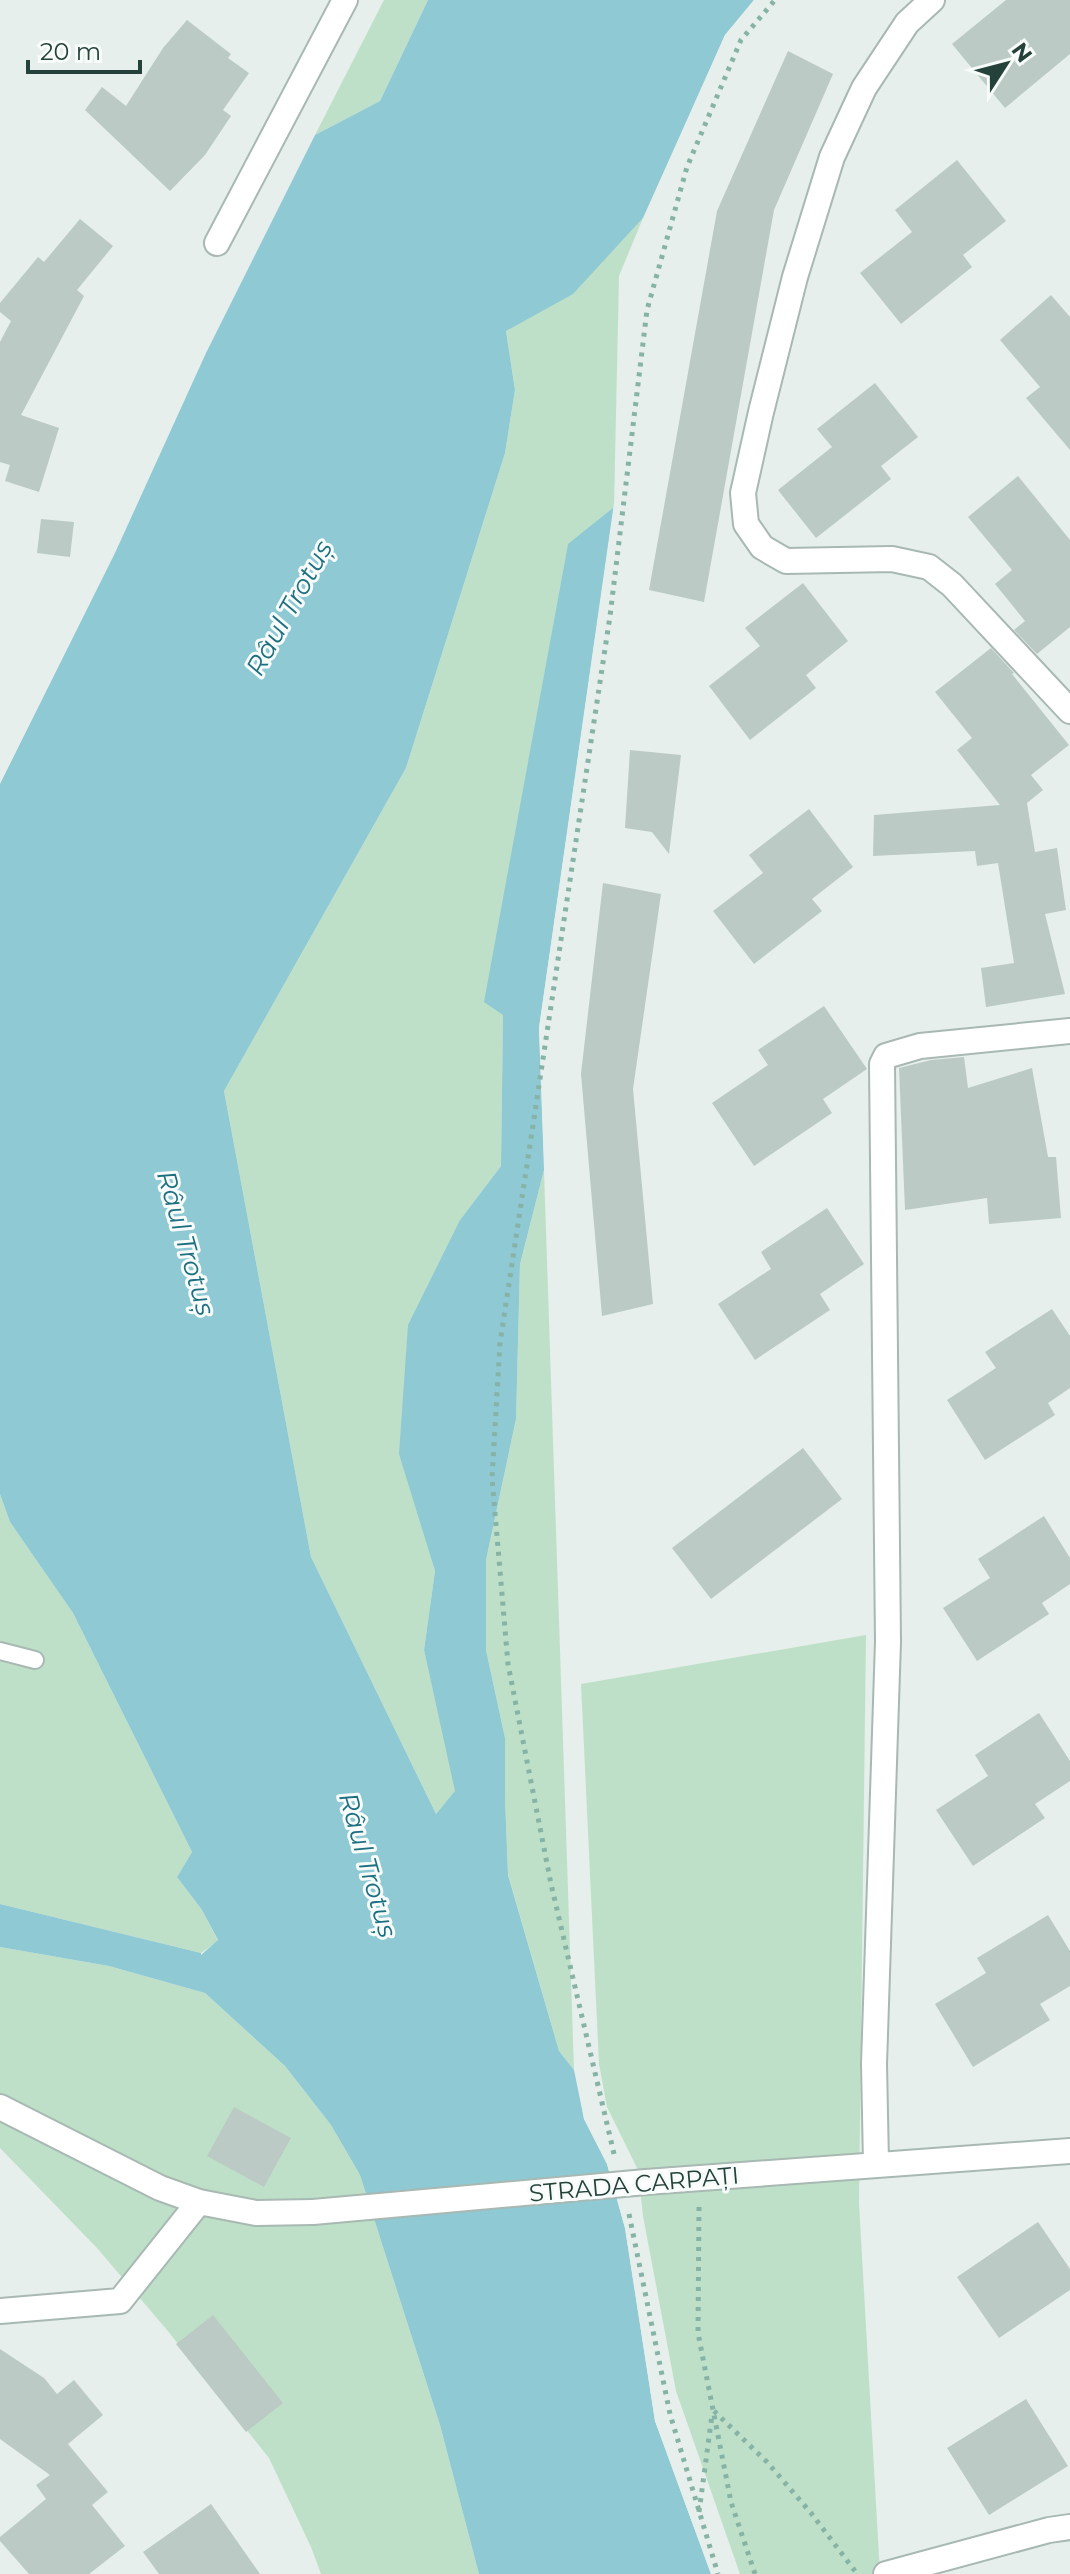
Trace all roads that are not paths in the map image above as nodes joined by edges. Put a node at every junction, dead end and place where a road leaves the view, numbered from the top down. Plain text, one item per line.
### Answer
1 (345, 0) edge
2 (932, 0) edge
3 (217, 243) dead end
4 (1070, 711) edge
5 (1070, 1031) edge
6 (0, 1651) edge
7 (35, 1660) dead end
8 (0, 2107) edge
9 (1070, 2151) edge
10 (876, 2164) junction
11 (199, 2202) junction
12 (0, 2311) edge
13 (1070, 2527) edge
14 (886, 2574) edge

1 - 3 street
2 - 4 street
5 - 10 street
6 - 7 lane
8 - 11 street, STRADA CARPAȚI
9 - 10 street, STRADA CARPAȚI
10 - 11 street, STRADA CARPAȚI, bridge
11 - 12 street
13 - 14 street

